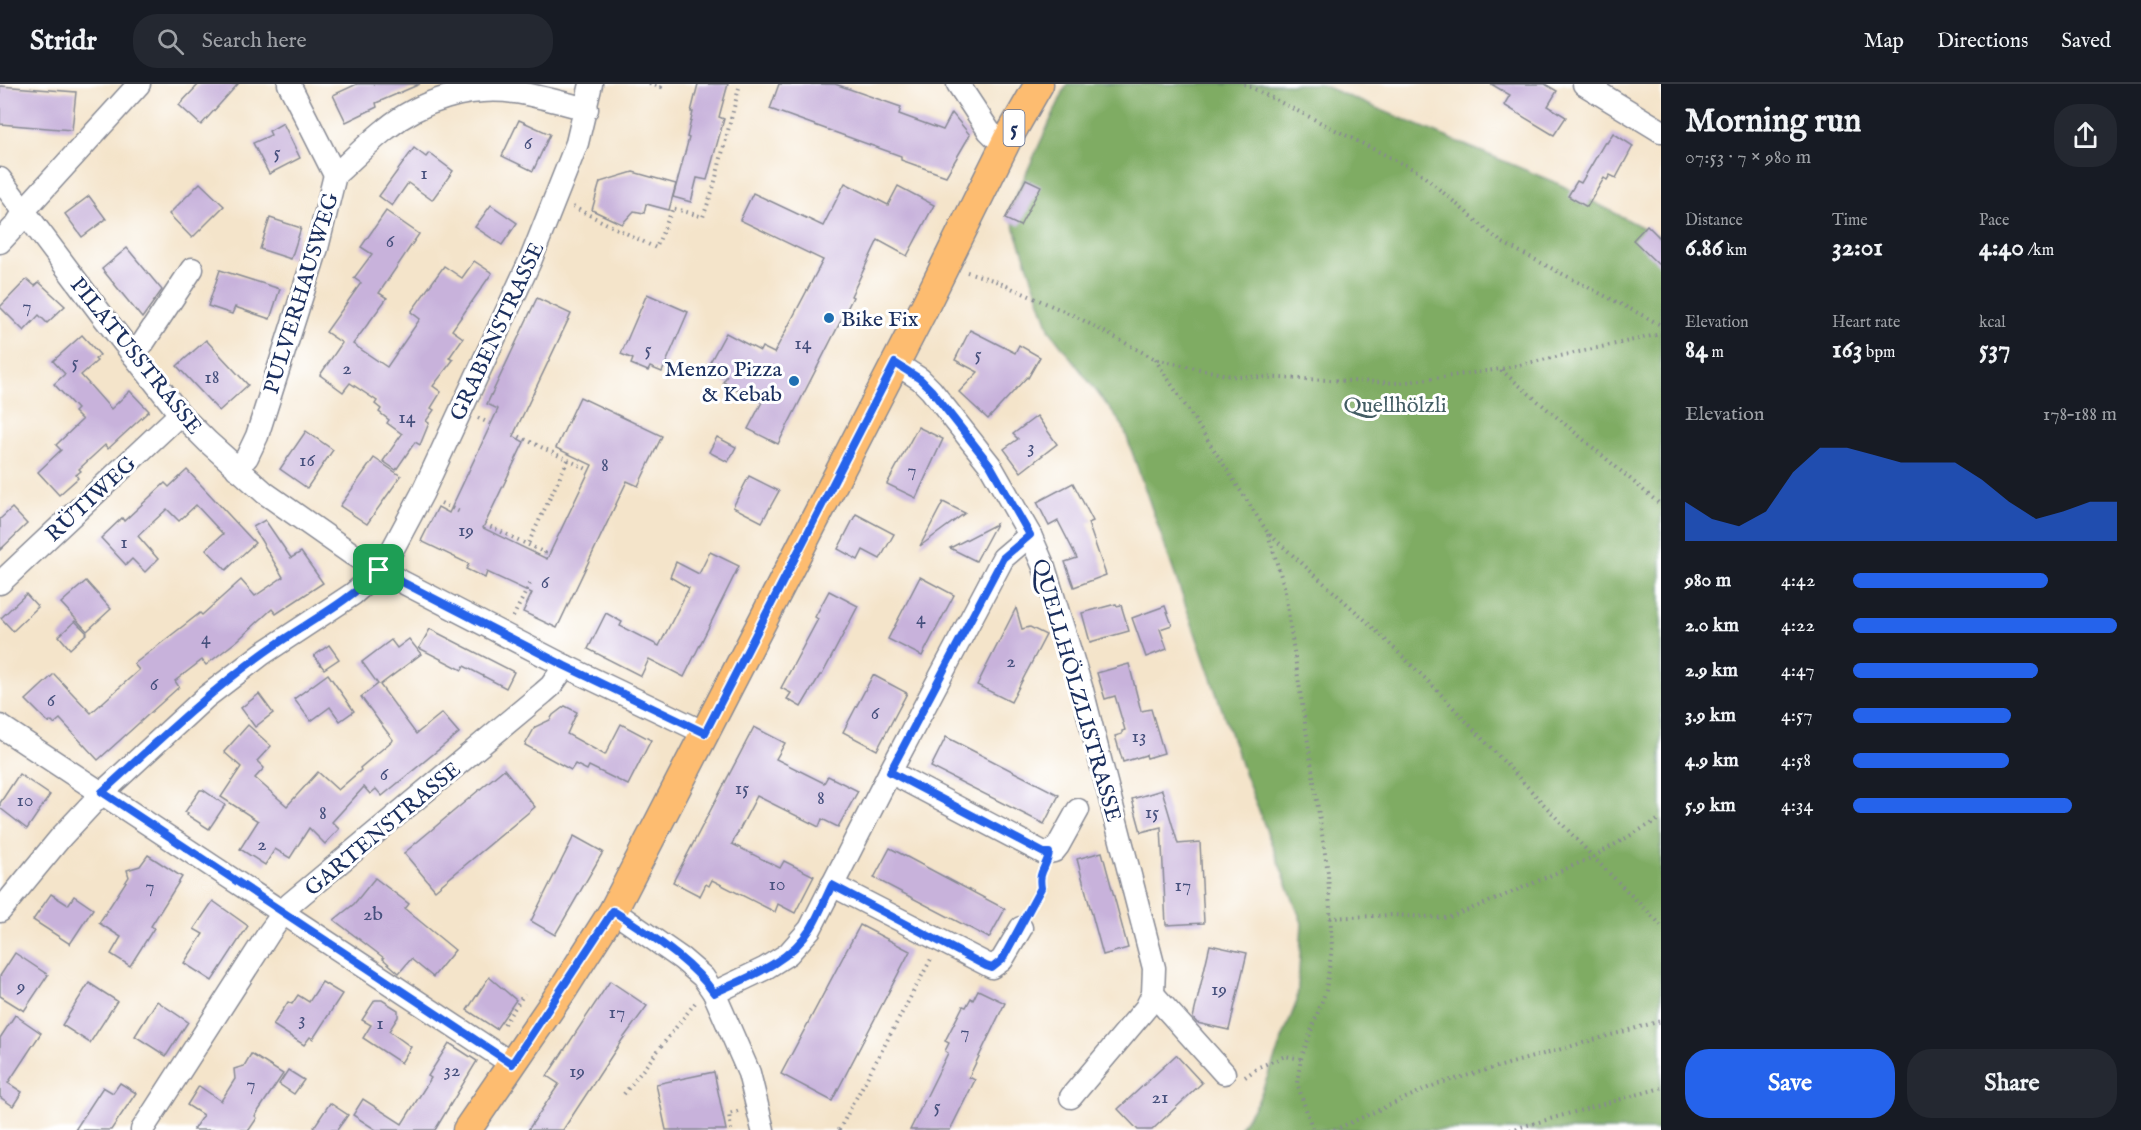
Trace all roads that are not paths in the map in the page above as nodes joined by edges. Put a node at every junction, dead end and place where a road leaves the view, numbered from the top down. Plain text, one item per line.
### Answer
1 (140, 84) edge
2 (289, 84) edge
3 (591, 84) edge
4 (958, 84) edge
5 (1039, 84) edge
6 (1584, 84) edge
7 (587, 109) junction
8 (1661, 131) edge
9 (1007, 140) junction
10 (335, 175) junction
11 (0, 179) edge
12 (24, 213) junction
13 (0, 242) edge
14 (192, 269) dead end
15 (131, 353) junction
16 (895, 363) junction
17 (180, 414) junction
18 (237, 469) junction
19 (1030, 535) junction
20 (379, 570) junction
21 (0, 583) edge
22 (565, 666) junction
23 (0, 726) edge
24 (705, 733) junction
25 (890, 772) junction
26 (102, 792) junction
27 (1078, 810) dead end
28 (832, 885) junction
29 (0, 911) edge
30 (613, 911) junction
31 (283, 912) junction
32 (1021, 928) road end
33 (714, 993) junction
34 (1153, 994) junction
35 (512, 1064) junction
36 (1224, 1073) road end
37 (1071, 1097) dead end
38 (142, 1130) edge
39 (466, 1130) edge
40 (763, 1130) edge

1 - 12 street
2 - 10 street, PULVERHAUSWEG
3 - 7 street, GRABENSTRASSE
4 - 9 street
5 - 9 main road, 5
6 - 8 street
7 - 10 street
7 - 20 street, GRABENSTRASSE
9 - 16 main road, 5
10 - 18 street, PULVERHAUSWEG
11 - 12 street, PILATUSSTRASSE
12 - 13 street
12 - 15 street, PILATUSSTRASSE
14 - 15 street
15 - 17 street, PILATUSSTRASSE
16 - 19 street, QUELLHÖLZLISTRASSE
16 - 24 main road
17 - 18 street, PILATUSSTRASSE
17 - 21 street, RÜTIWEG
18 - 20 street, PILATUSSTRASSE
19 - 25 street
19 - 34 street, QUELLHÖLZLISTRASSE
20 - 22 street, PILATUSSTRASSE
20 - 26 street, GRABENSTRASSE
22 - 24 street, PILATUSSTRASSE
22 - 31 street, GARTENSTRASSE
23 - 26 street
24 - 30 main road
25 - 27 street
25 - 28 street
26 - 29 street, GRABENSTRASSE
26 - 31 street
28 - 32 street
28 - 33 street
30 - 33 street
30 - 35 main road
31 - 35 street
31 - 38 street, GARTENSTRASSE
33 - 40 street
34 - 36 street
34 - 37 street
35 - 39 main road

